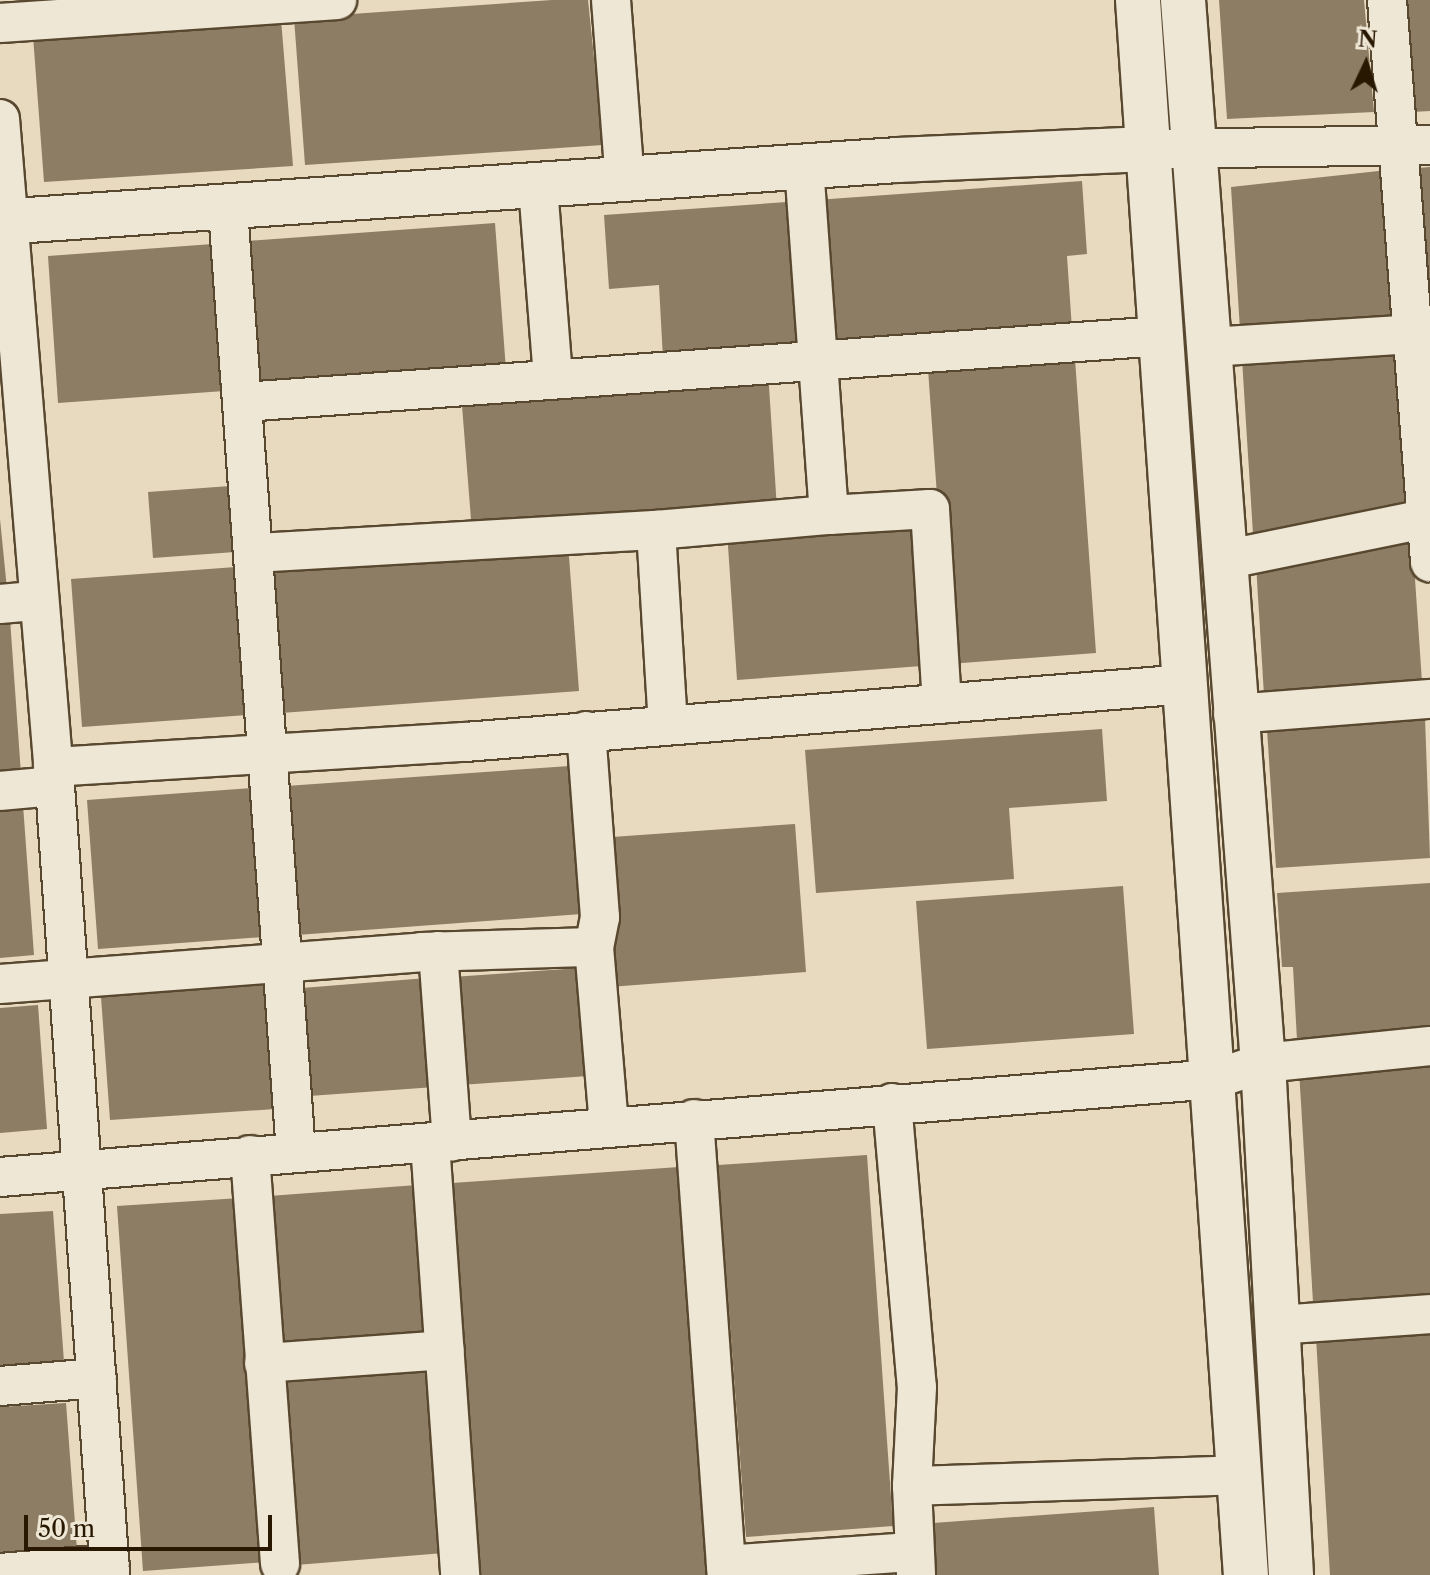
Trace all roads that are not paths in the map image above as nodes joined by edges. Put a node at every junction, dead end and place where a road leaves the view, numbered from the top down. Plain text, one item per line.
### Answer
1 (337, 0) edge
2 (611, 0) edge
3 (1138, 0) edge
4 (1183, 0) edge
5 (1387, 0) edge
6 (0, 23) edge
7 (0, 119) edge
8 (1413, 146) edge
9 (1148, 149) junction
10 (1193, 150) junction
11 (804, 167) junction
12 (625, 181) junction
13 (538, 187) junction
14 (228, 209) junction
15 (4, 222) edge
16 (1421, 334) edge
17 (1161, 336) junction
18 (1208, 347) junction
19 (818, 360) junction
20 (553, 379) junction
21 (243, 402) junction
22 (12, 421) edge
23 (829, 515) junction
24 (1429, 518) edge
25 (656, 530) junction
26 (255, 553) junction
27 (1223, 560) junction
28 (1430, 562) edge
29 (37, 601) junction
30 (0, 604) edge
31 (1187, 684) junction
32 (1430, 699) edge
33 (942, 704) junction
34 (1233, 714) junction
35 (668, 724) junction
36 (586, 731) junction
37 (267, 752) junction
38 (54, 776) junction
39 (0, 791) edge
40 (594, 947) junction
41 (438, 951) junction
42 (280, 962) junction
43 (66, 978) junction
44 (0, 984) edge
45 (1430, 1046) edge
46 (1263, 1063) junction
47 (1215, 1079) junction
48 (892, 1103) junction
49 (694, 1119) junction
50 (609, 1127) junction
51 (441, 1142) junction
52 (296, 1152) junction
53 (250, 1155) junction
54 (81, 1169) junction
55 (0, 1177) edge
56 (1430, 1314) edge
57 (1277, 1325) junction
58 (445, 1350) junction
59 (264, 1363) junction
60 (97, 1378) junction
61 (0, 1386) edge
62 (1241, 1475) junction
63 (912, 1486) junction
64 (915, 1563) edge
65 (280, 1564) dead end
66 (110, 1570) edge
67 (727, 1570) edge
68 (0, 1573) edge
69 (460, 1575) edge
70 (1246, 1575) edge
71 (1291, 1575) edge

1 - 6 street
2 - 12 street
3 - 9 street
4 - 10 street
5 - 8 street
7 - 15 street
8 - 10 street
8 - 16 street
9 - 10 street
9 - 11 street
9 - 17 street
10 - 18 street
11 - 12 street
11 - 19 street
12 - 13 street
13 - 14 street
13 - 20 street
14 - 15 street
14 - 21 street
15 - 22 street
16 - 18 street
16 - 24 street
17 - 19 street
17 - 31 street
18 - 27 street
19 - 20 street
19 - 23 street
20 - 21 street
21 - 26 street
22 - 29 street
23 - 25 street
23 - 33 street
24 - 27 street
24 - 28 street
25 - 26 street
25 - 35 street
26 - 37 street
27 - 34 street
29 - 30 street
29 - 38 street
31 - 33 street
31 - 47 street
32 - 34 street
33 - 35 street
34 - 46 street
35 - 36 street
36 - 37 street
36 - 40 street
37 - 38 street
37 - 42 street
38 - 39 street
38 - 43 street
40 - 41 street
40 - 50 street
41 - 42 street
41 - 51 street
42 - 43 street
42 - 52 street
43 - 44 street
43 - 54 street
45 - 46 street
46 - 47 street
46 - 57 street
47 - 48 street
47 - 62 street
48 - 49 street
48 - 63 street
49 - 50 street
49 - 67 street
50 - 51 street
51 - 52 street
51 - 58 street
52 - 53 street
53 - 54 street
53 - 59 street
54 - 55 street
54 - 60 street
56 - 57 street
57 - 71 street
58 - 59 street
58 - 69 street
59 - 65 street
60 - 61 street
60 - 66 street
62 - 63 street
62 - 70 street
63 - 64 street
64 - 67 street
66 - 68 street

